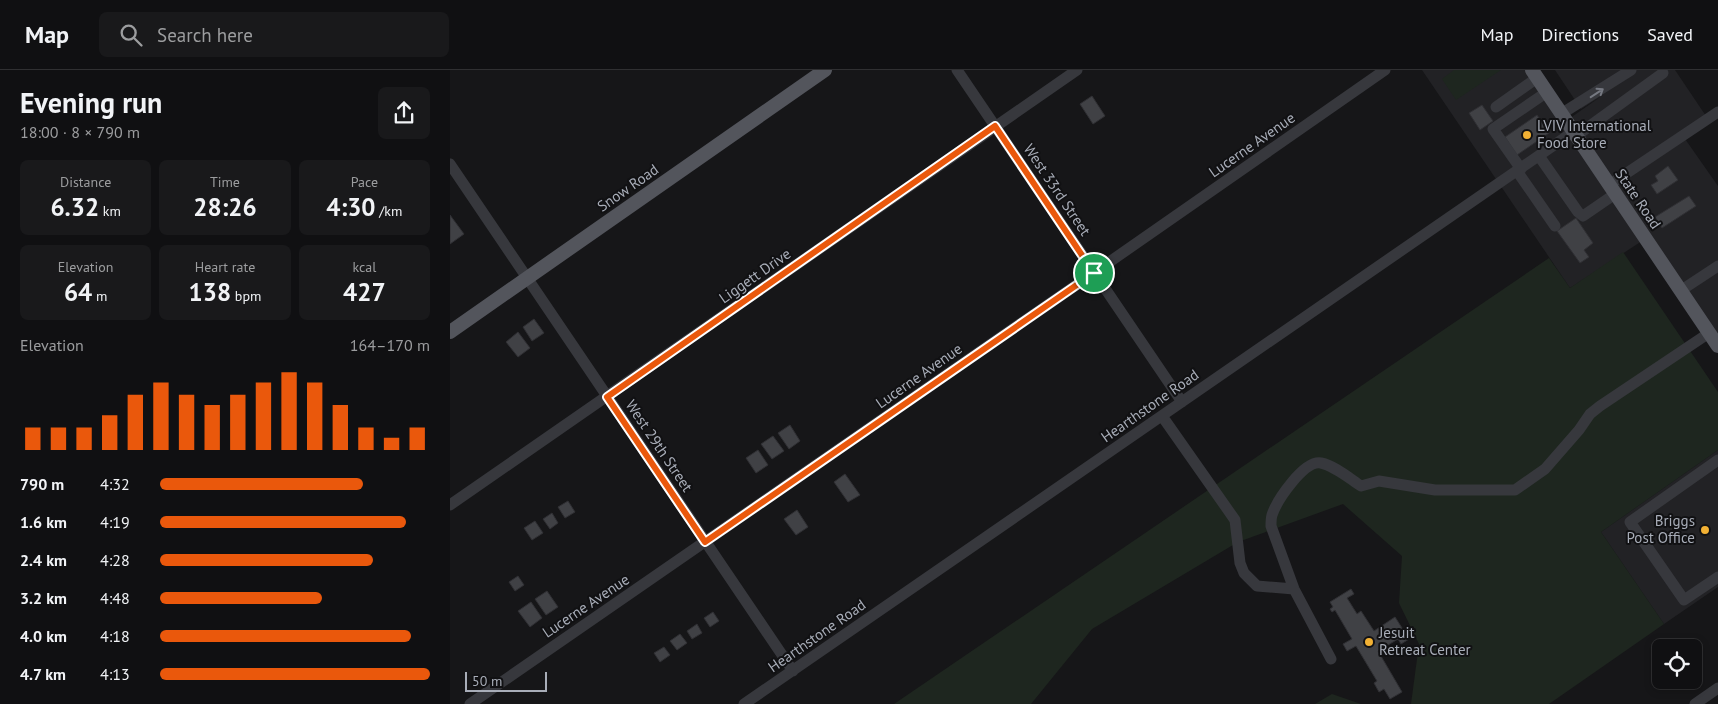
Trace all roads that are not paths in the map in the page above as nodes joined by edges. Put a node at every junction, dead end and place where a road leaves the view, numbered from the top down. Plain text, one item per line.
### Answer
1 (825, 70) edge
2 (957, 70) edge
3 (1077, 70) edge
4 (1385, 70) edge
5 (1631, 70) edge
6 (1663, 73) dead end
7 (1534, 74) edge
8 (1368, 75) edge
9 (1546, 92) junction
10 (1510, 97) junction
11 (1496, 107) dead end
12 (1520, 110) junction
13 (1718, 112) edge
14 (1561, 114) junction
15 (995, 126) junction
16 (1574, 134) junction
17 (1539, 156) junction
18 (450, 164) edge
19 (1519, 170) junction
20 (1612, 189) junction
21 (1555, 226) dead end
22 (1716, 271) edge
23 (1094, 273) junction
24 (527, 278) junction
25 (1680, 291) junction
26 (450, 332) edge
27 (1709, 333) junction
28 (1718, 346) edge
29 (607, 397) junction
30 (1182, 402) junction
31 (1162, 416) junction
32 (1718, 460) edge
33 (450, 505) edge
34 (705, 542) junction
35 (1718, 577) edge
36 (1294, 589) junction
37 (1331, 659) dead end
38 (793, 671) junction
39 (1718, 688) edge
40 (470, 704) edge
41 (744, 704) edge
42 (1696, 704) edge

1 - 24 main road, Snow Road
2 - 15 street, West 33rd Street
3 - 15 street, Liggett Drive
4 - 8 street, Lucerne Avenue
14 -> 5 street
6 - 16 street, Hearthstone Road
7 - 9 main road, State Road
7 - 10 street
8 - 23 street, Lucerne Avenue
9 - 12 street
9 - 14 main road, State Road
10 - 11 street
10 - 12 street
12 - 19 street
13 - 20 street
14 - 16 main road, State Road
15 - 23 street, West 33rd Street
15 - 29 street, Liggett Drive
16 - 17 street, Hearthstone Road
16 - 20 main road, State Road
17 - 19 street, Hearthstone Road
17 - 20 street
18 - 24 street, West 29th Street
19 - 21 street
19 - 30 street, Hearthstone Road
20 - 25 main road, State Road
22 - 25 street
23 - 30 street, West 33rd Street
23 - 34 street, Lucerne Avenue
24 - 26 main road, Snow Road
24 - 29 street, West 29th Street
25 - 27 main road, State Road
27 - 28 main road, State Road
27 - 36 street
29 - 33 street, Liggett Drive
29 - 34 street, West 29th Street
30 - 31 street, Hearthstone Road
31 - 36 street
31 - 38 street, Hearthstone Road
32 - 35 street
34 - 38 street, West 29th Street
34 - 40 street, Lucerne Avenue
36 - 37 street
38 - 41 street, Hearthstone Road
39 - 42 street

